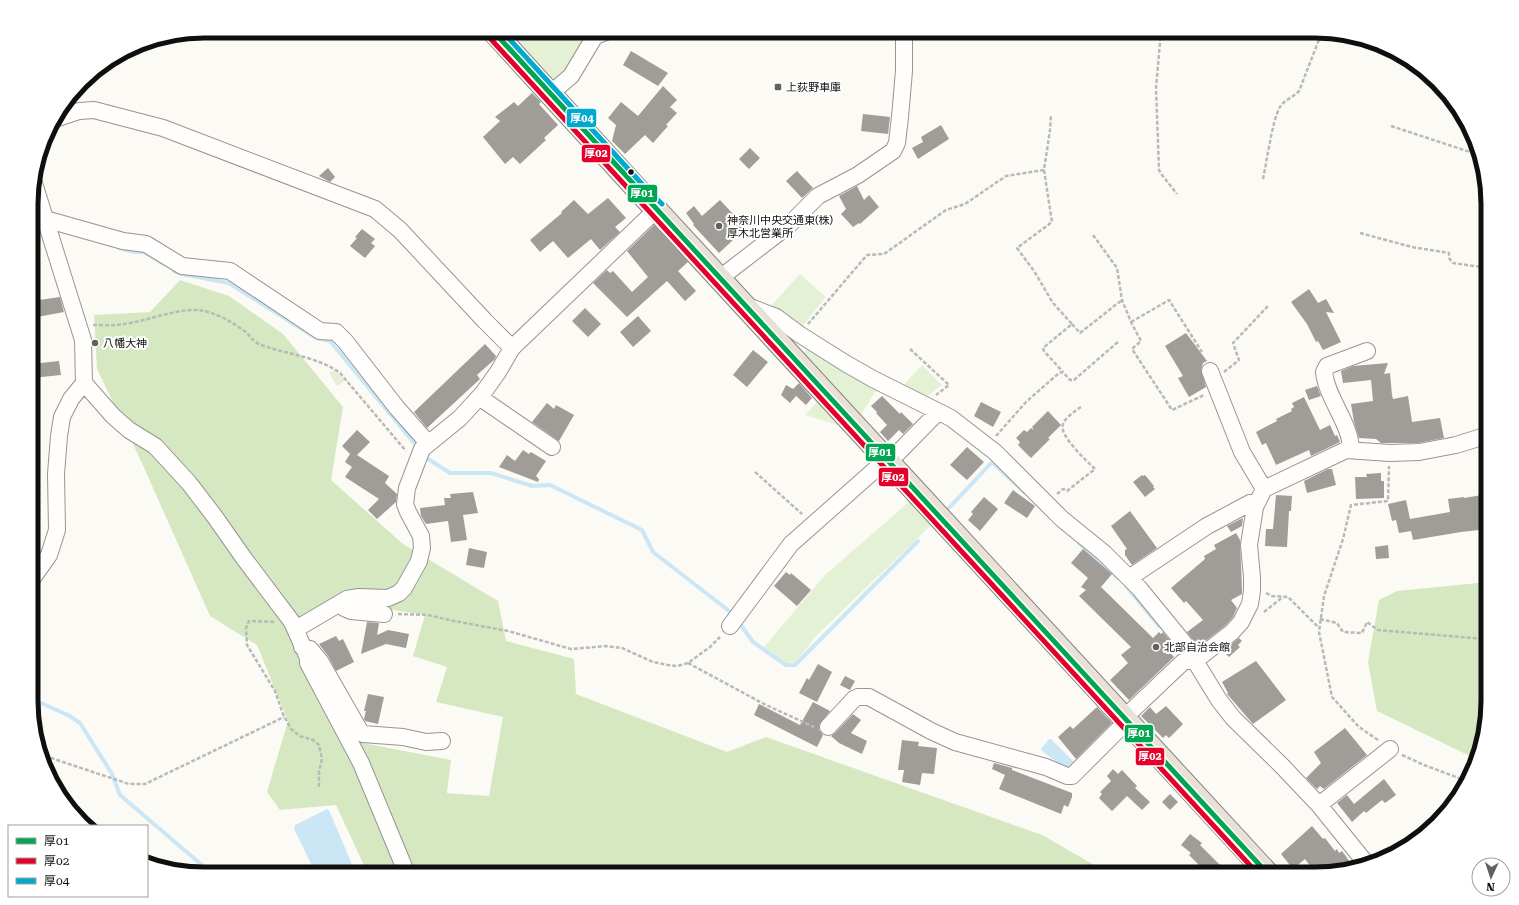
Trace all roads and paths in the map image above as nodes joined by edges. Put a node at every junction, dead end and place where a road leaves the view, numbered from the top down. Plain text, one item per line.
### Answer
1 (499, 38) edge
2 (594, 38) edge
3 (904, 38) edge
4 (1160, 38) edge
5 (1320, 38) edge
6 (550, 94) junction
7 (1050, 115) dead end
8 (63, 116) edge
9 (1391, 126) dead end
10 (1473, 153) edge
11 (1044, 170) junction
12 (1263, 178) dead end
13 (1176, 194) dead end
14 (38, 196) edge
15 (657, 209) junction
16 (45, 219) junction
17 (1360, 233) dead end
18 (1093, 235) dead end
19 (1481, 267) edge
20 (720, 278) junction
21 (1122, 300) junction
22 (744, 304) junction
23 (1268, 306) dead end
24 (1131, 322) junction
25 (1072, 324) junction
26 (79, 325) junction
27 (799, 334) junction
28 (1119, 340) dead end
29 (512, 348) junction
30 (910, 349) dead end
31 (1367, 351) dead end
32 (1202, 352) dead end
33 (1063, 372) junction
34 (1214, 380) junction
35 (84, 383) junction
36 (479, 397) junction
37 (924, 404) junction
38 (1081, 406) dead end
39 (938, 412) junction
40 (1481, 437) edge
41 (428, 443) junction
42 (552, 447) dead end
43 (988, 447) junction
44 (1352, 449) junction
45 (1390, 453) junction
46 (419, 458) junction
47 (889, 462) junction
48 (755, 472) dead end
49 (1260, 496) junction
50 (1046, 503) junction
51 (814, 524) junction
52 (38, 571) edge
53 (1129, 578) junction
54 (1252, 589) junction
55 (340, 603) junction
56 (384, 614) joint
57 (1320, 618) junction
58 (733, 622) joint
59 (294, 625) junction
60 (1319, 628) junction
61 (1481, 639) edge
62 (302, 647) junction
63 (1192, 658) junction
64 (688, 663) junction
65 (284, 717) junction
66 (1125, 720) junction
67 (828, 727) joint
68 (442, 741) dead end
69 (1390, 749) junction
70 (48, 757) edge
71 (1462, 779) edge
72 (320, 788) dead end
73 (1319, 806) junction
74 (1363, 860) edge
75 (404, 867) edge
76 (1262, 867) edge

1 - 6 highway
2 - 6 street
3 - 20 street
4 - 13 path
5 - 12 path
6 - 15 highway
7 - 11 path
8 - 29 street
9 - 10 path
11 - 25 path
11 - 27 path
14 - 16 street
15 - 20 highway
15 - 29 street
16 - 26 street
16 - 41 street
17 - 19 path
18 - 21 path
20 - 22 highway
21 - 24 path
21 - 25 path
22 - 27 street
22 - 47 highway
23 - 34 path
24 - 32 path
24 - 34 path
25 - 33 path
26 - 35 street
26 - 46 path
27 - 37 street
28 - 33 path
29 - 36 street
30 - 37 path
31 - 44 street
33 - 43 path
34 - 49 street
35 - 52 street
35 - 59 street
36 - 41 street
36 - 42 street
37 - 39 street
38 - 50 path
39 - 43 street
39 - 47 street
40 - 45 street
41 - 46 street
43 - 50 street
44 - 45 street
44 - 49 street
45 - 57 path
46 - 55 street
47 - 51 street
47 - 66 highway
48 - 51 path
49 - 53 street
49 - 54 street
50 - 53 street
51 - 58 street
53 - 63 street
54 - 60 path
54 - 63 street
55 - 56 street
55 - 59 street
56 - 64 path
57 - 60 path
57 - 61 path
58 - 64 path
59 - 62 street
59 - 65 path
60 - 69 path
62 - 68 street
62 - 75 street
63 - 66 street
63 - 73 street
64 - 67 path
65 - 70 path
65 - 72 path
66 - 67 street
66 - 76 highway
69 - 71 path
69 - 73 street
73 - 74 street

